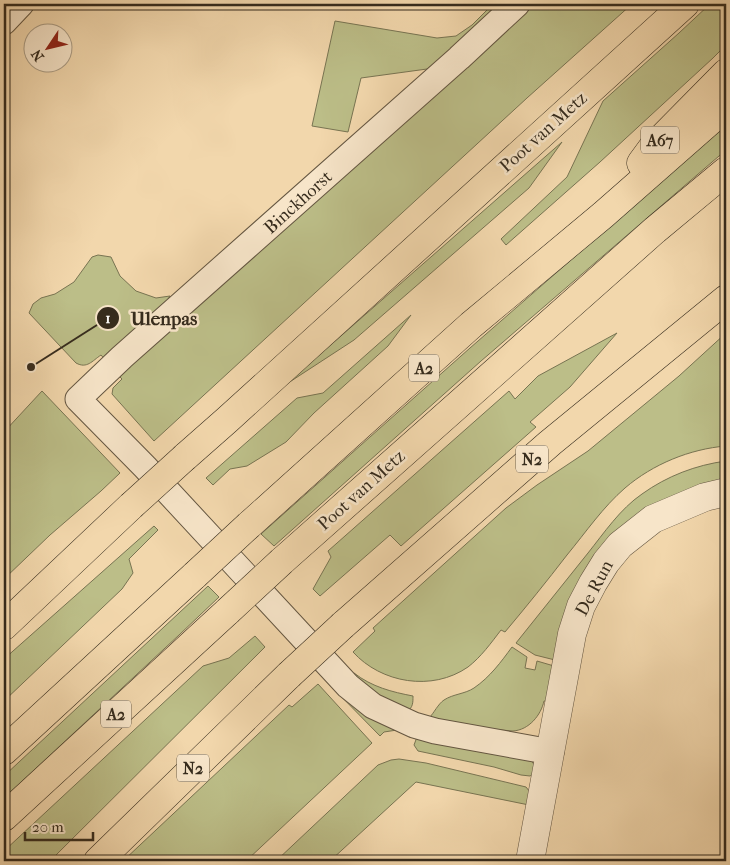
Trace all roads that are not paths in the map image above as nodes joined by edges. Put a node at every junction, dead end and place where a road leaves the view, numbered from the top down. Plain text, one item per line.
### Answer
1 (21, 4) edge
2 (517, 4) edge
3 (685, 4) edge
4 (4, 22) edge
5 (726, 73) edge
6 (726, 107) edge
7 (726, 170) edge
8 (603, 215) junction
9 (726, 299) edge
10 (726, 492) edge
11 (4, 626) edge
12 (4, 751) edge
13 (551, 752) junction
14 (4, 817) edge
15 (98, 861) edge
16 (530, 861) edge

1 - 4 street
2 - 13 street, Binckhorst
3 - 11 highway, Poot van Metz, bridge
5 - 8 highway, A67
6 - 8 highway, A2
7 - 14 highway, Poot van Metz / A2, bridge
8 - 12 highway, A2, bridge
9 - 15 highway, N2, bridge
10 - 13 street, De Run
13 - 16 street, De Run

